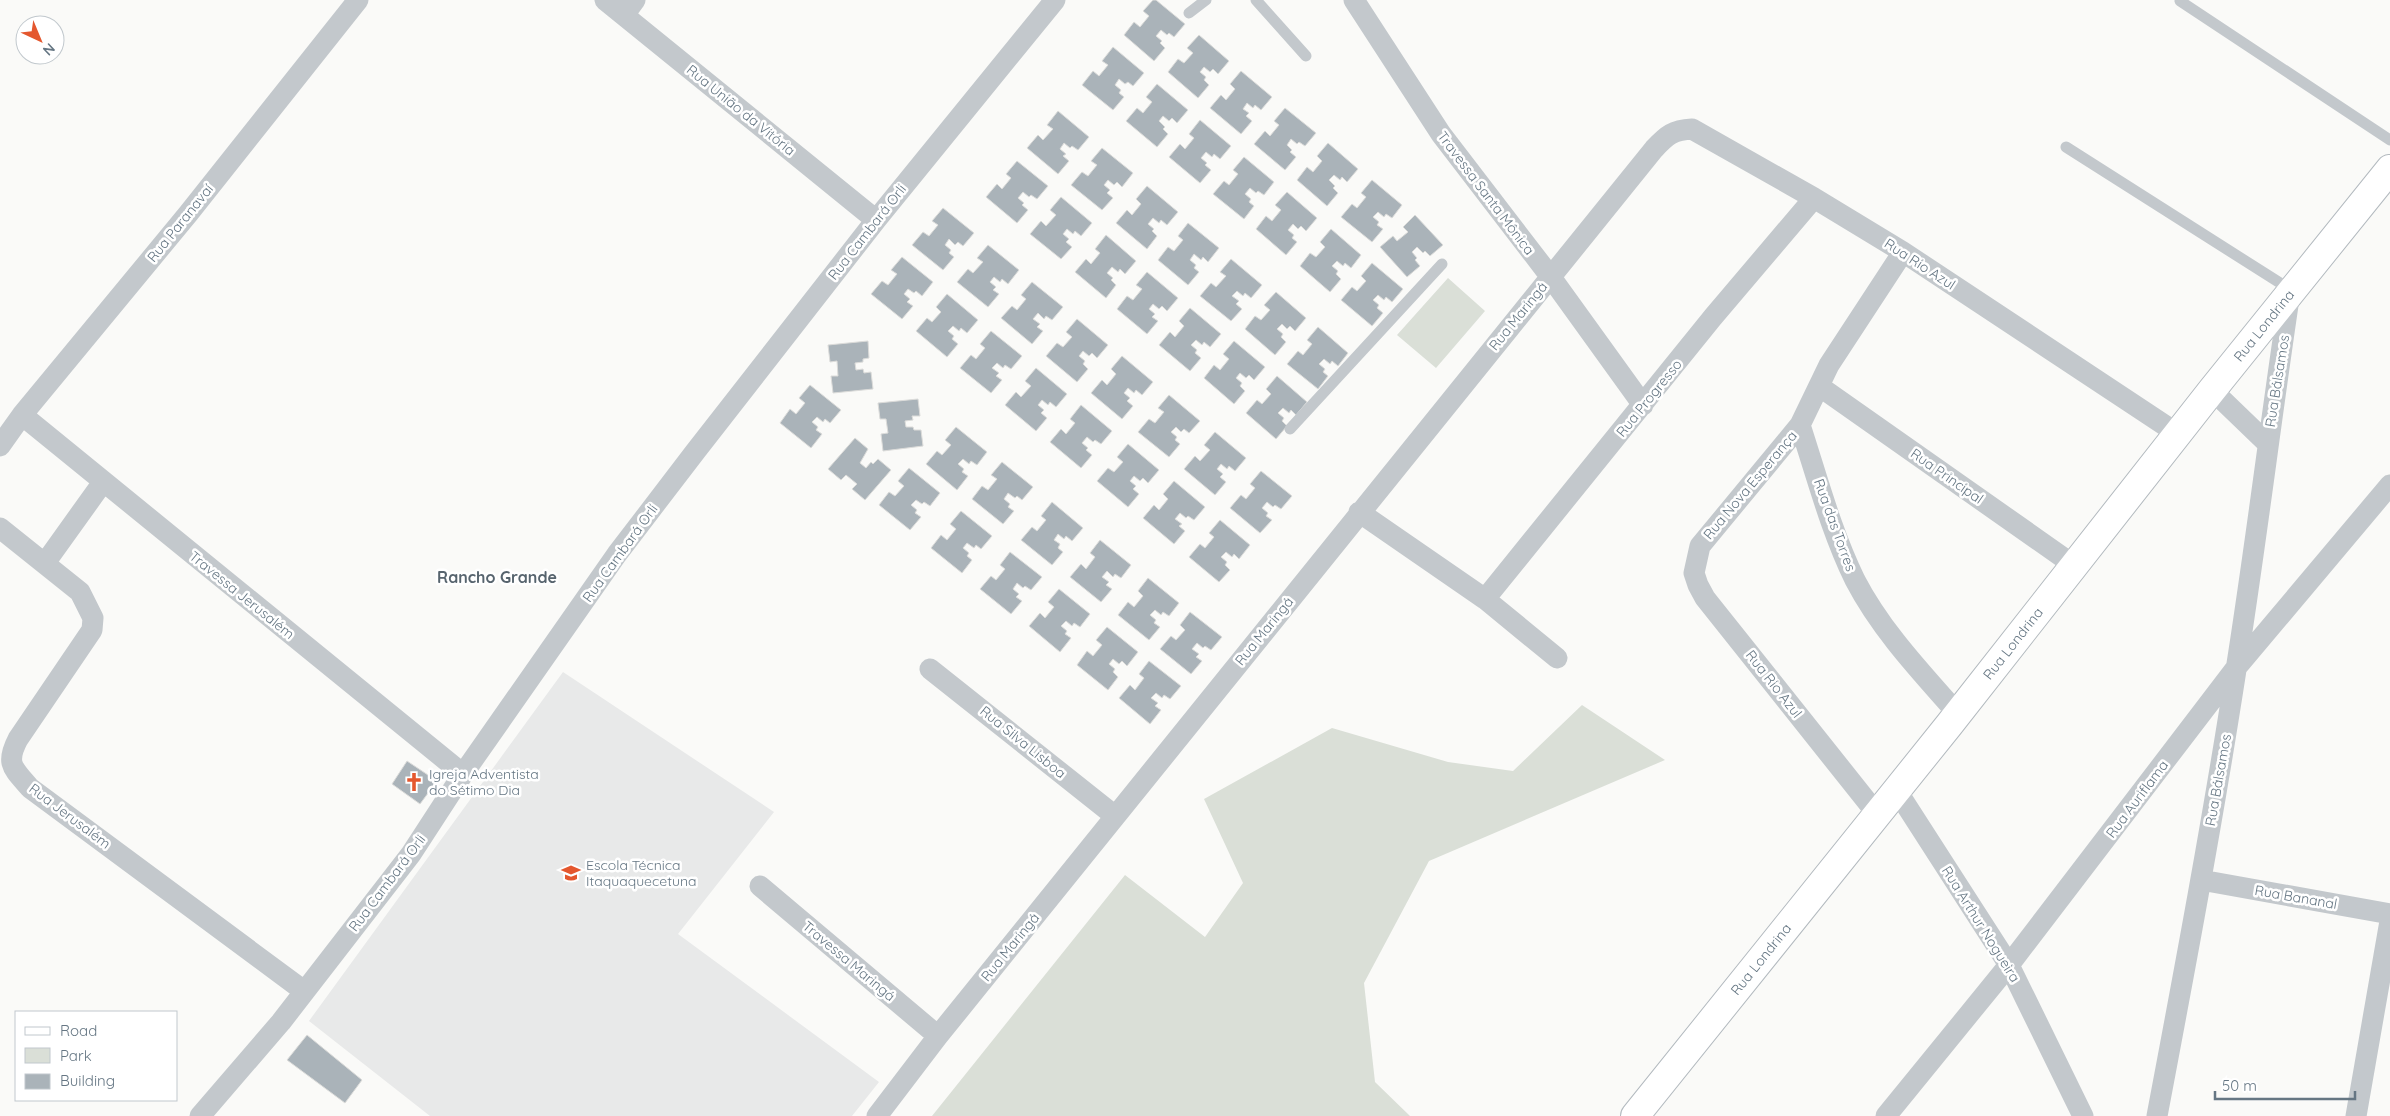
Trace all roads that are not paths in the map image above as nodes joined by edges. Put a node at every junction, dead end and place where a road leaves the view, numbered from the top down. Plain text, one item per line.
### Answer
1 (358, 0) edge
2 (605, 0) edge
3 (1055, 0) edge
4 (1206, 0) edge
5 (1256, 0) edge
6 (1354, 0) edge
7 (2180, 1) edge
8 (629, 7) edge
9 (1189, 13) dead end
10 (1306, 56) dead end
11 (2390, 140) edge
12 (2066, 147) dead end
13 (1654, 148) joint
14 (2385, 182) edge
15 (1814, 198) junction
16 (876, 220) junction
17 (1903, 252) junction
18 (1442, 264) dead end
19 (1550, 276) junction
20 (2291, 290) junction
21 (1819, 386) junction
22 (2212, 390) junction
23 (1643, 406) junction
24 (22, 415) junction
25 (1800, 425) junction
26 (1290, 429) dead end
27 (2178, 434) junction
28 (2267, 443) junction
29 (0, 446) edge
30 (104, 482) junction
31 (2390, 485) edge
32 (1359, 512) junction
33 (0, 528) edge
34 (1700, 546) joint
35 (45, 563) junction
36 (2075, 566) junction
37 (1485, 599) junction
38 (1558, 658) dead end
39 (2236, 668) junction
40 (930, 669) dead end
41 (1957, 713) junction
42 (462, 774) junction
43 (1897, 791) junction
44 (1877, 814) junction
45 (1115, 816) junction
46 (2201, 880) junction
47 (760, 886) dead end
48 (2390, 914) edge
49 (2390, 921) edge
50 (2009, 965) junction
51 (304, 991) junction
52 (938, 1036) junction
53 (200, 1116) edge
54 (877, 1116) edge
55 (1635, 1116) edge
56 (1886, 1116) edge
57 (2083, 1116) edge
58 (2157, 1116) edge
59 (2356, 1116) edge

1 - 24 street, Rua Paranavaí
2 - 8 street, Rua União da Vitória
3 - 16 street, Rua Cambará Orli
4 - 9 lane
5 - 10 lane
6 - 19 street, Travessa Santa Mônica
7 - 11 lane
8 - 16 street, Rua União da Vitória
12 - 20 lane
13 - 15 street, Rua Rio Azul
13 - 19 street, Rua Maringá
14 - 20 street, Rua Londrina
15 - 17 street, Rua Rio Azul
15 - 23 street, Rua Progresso
16 - 42 street, Rua Cambará Orli
17 - 21 street, Rua Nova Esperança
17 - 27 street, Rua Rio Azul
18 - 26 lane
19 - 23 street, Travessa Santa Mônica
19 - 32 street, Rua Maringá
20 - 22 street, Rua Londrina
20 - 28 street, Rua Bálsamos
21 - 25 street, Rua Nova Esperança
21 - 36 street, Rua Principal
22 - 27 street, Rua Londrina
22 - 28 street, Rua Bálsamos
23 - 37 street, Rua Progresso
24 - 29 street, Rua Paranavaí
24 - 30 street, Travessa Jerusalém
25 - 34 street, Rua Nova Esperança
25 - 41 street, Rua das Torres
27 - 36 street, Rua Londrina
28 - 39 street, Rua Bálsamos
30 - 35 street
30 - 42 street, Travessa Jerusalém
31 - 39 street, Rua Auriflama
32 - 37 street
32 - 45 street, Rua Maringá
33 - 35 street, Rua Jerusalém
34 - 44 street, Rua Rio Azul
35 - 51 street, Rua Jerusalém
36 - 41 street, Rua Londrina
37 - 38 street
39 - 46 street, Rua Bálsamos
39 - 50 street, Rua Auriflama
40 - 45 street, Rua Silva Lisboa
41 - 43 street, Rua Londrina
42 - 51 street, Rua Cambará Orli
43 - 44 street, Rua Londrina
43 - 50 street, Rua Arthur Nogueira
44 - 55 street, Rua Londrina
45 - 52 street, Rua Maringá
46 - 48 street, Rua Bananal
46 - 58 street, Rua Bálsamos
47 - 52 street, Travessa Maringá
49 - 59 street
50 - 56 street, Rua Auriflama
50 - 57 street, Rua Arthur Nogueira
51 - 53 street, Rua Cambará Orli
52 - 54 street, Rua Maringá

